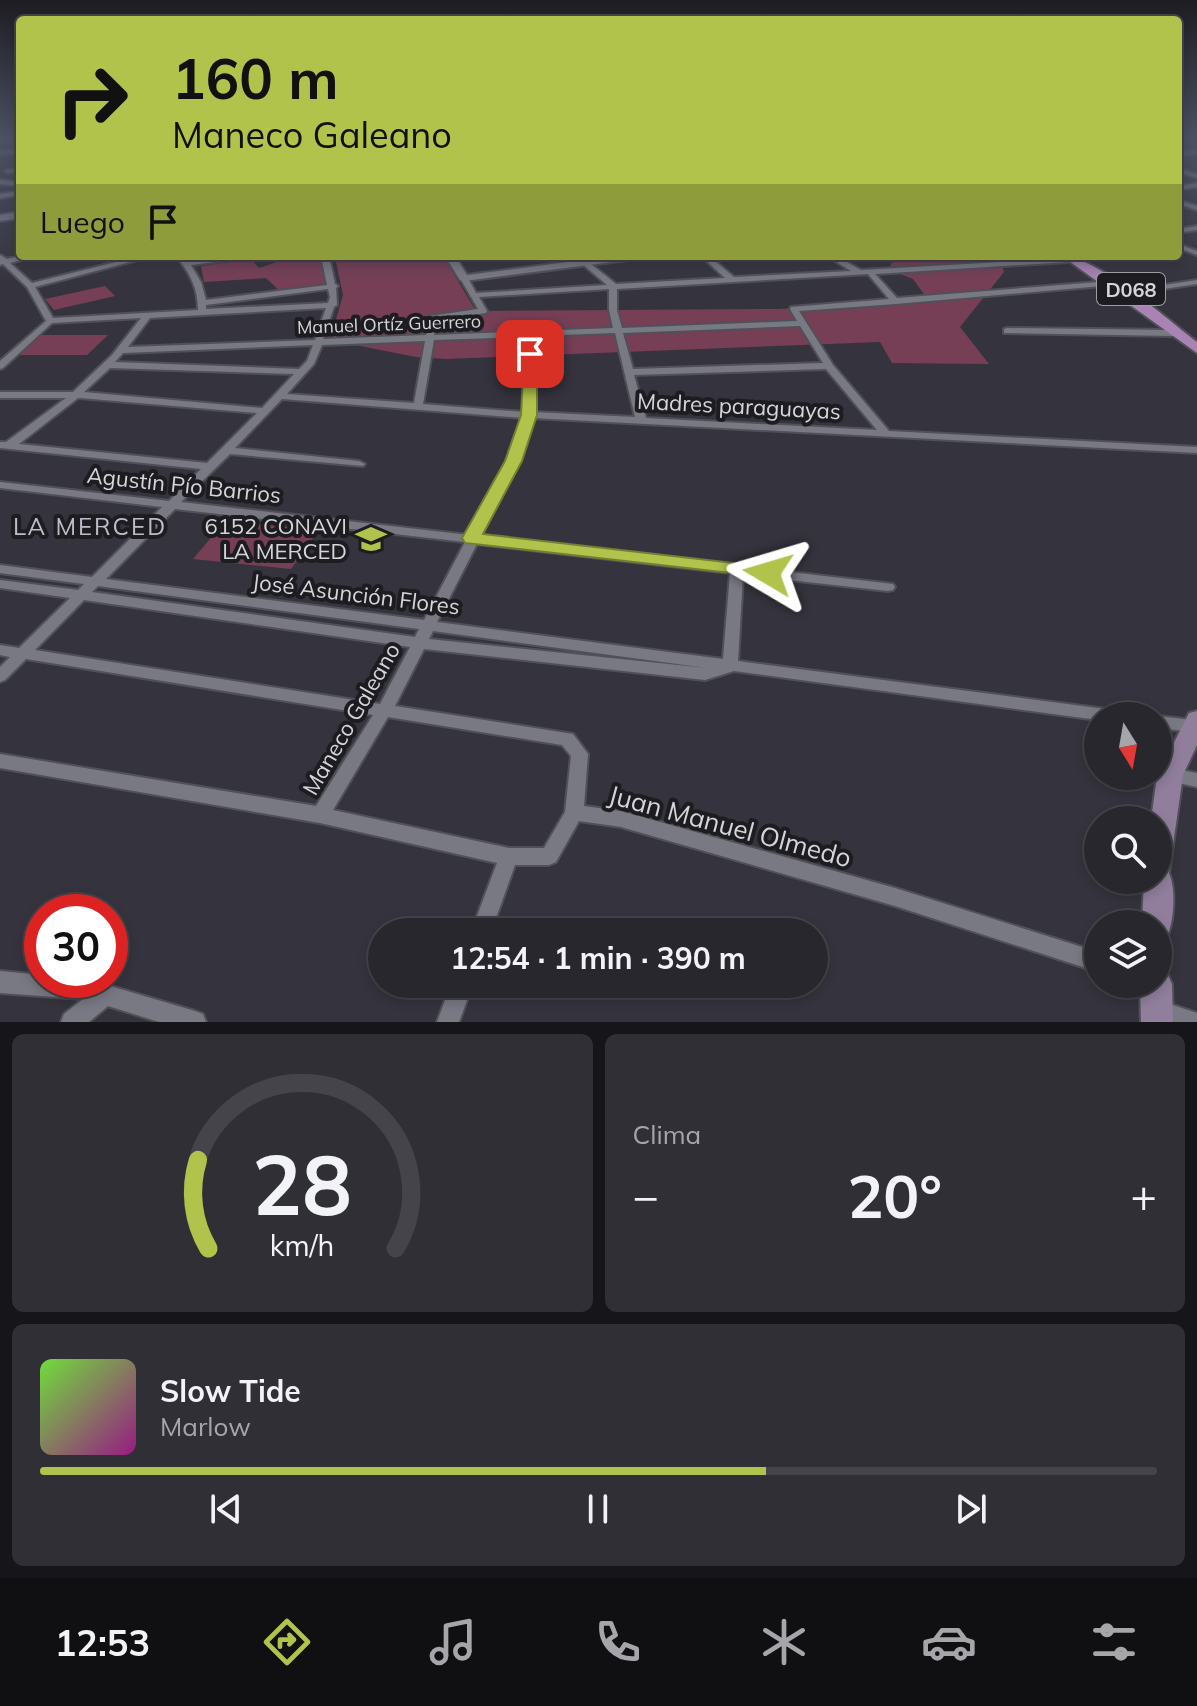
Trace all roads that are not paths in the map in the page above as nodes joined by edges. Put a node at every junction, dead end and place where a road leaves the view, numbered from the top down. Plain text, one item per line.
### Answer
1 (133, 260) edge
2 (184, 260) edge
3 (326, 260) edge
4 (453, 260) edge
5 (575, 260) edge
6 (582, 260) edge
7 (710, 260) edge
8 (838, 260) edge
9 (1047, 260) edge
10 (1079, 260) edge
11 (1079, 260) edge
12 (1, 261) edge
13 (870, 272) junction
14 (860, 273) junction
15 (464, 278) junction
16 (731, 279) junction
17 (1197, 282) edge
18 (1111, 283) junction
19 (30, 286) junction
20 (334, 286) junction
21 (613, 286) junction
22 (1129, 292) junction
23 (475, 295) junction
24 (896, 302) junction
25 (333, 305) junction
26 (201, 309) junction
27 (146, 317) junction
28 (50, 321) junction
29 (800, 323) junction
30 (621, 330) junction
31 (1007, 331) dead end
32 (1173, 333) junction
33 (529, 334) junction
34 (432, 338) junction
35 (319, 342) junction
36 (1196, 345) edge
37 (123, 350) junction
38 (110, 365) junction
39 (0, 366) edge
40 (829, 366) junction
41 (303, 372) junction
42 (629, 372) junction
43 (0, 395) edge
44 (80, 395) junction
45 (280, 396) junction
46 (418, 407) junction
47 (264, 411) junction
48 (529, 415) junction
49 (641, 420) junction
50 (886, 434) junction
51 (3, 448) edge
52 (227, 450) junction
53 (1197, 450) edge
54 (359, 464) dead end
55 (210, 467) junction
56 (0, 485) edge
57 (171, 504) junction
58 (472, 538) junction
59 (0, 569) edge
60 (737, 570) junction
61 (95, 582) junction
62 (0, 584) edge
63 (888, 587) dead end
64 (82, 595) junction
65 (428, 626) junction
66 (420, 643) junction
67 (0, 650) edge
68 (23, 653) junction
69 (730, 667) junction
70 (706, 668) junction
71 (0, 676) edge
72 (385, 709) junction
73 (1084, 712) edge
74 (1172, 722) edge
75 (1195, 723) edge
76 (0, 761) edge
77 (1172, 771) edge
78 (1172, 775) edge
79 (1197, 780) edge
80 (574, 813) junction
81 (320, 815) junction
82 (509, 857) junction
83 (486, 918) edge
84 (1084, 958) edge
85 (0, 982) edge
86 (24, 984) edge
87 (101, 998) edge
88 (115, 998) edge
89 (457, 998) edge
90 (1157, 1006) edge
91 (72, 1022) edge
92 (195, 1022) edge
93 (448, 1022) edge
94 (1193, 1022) edge

1 - 19 street
2 - 26 street
3 - 20 street
4 - 15 street
5 - 15 street
6 - 21 street
7 - 16 street
8 - 14 street
9 - 13 street
10 - 18 main road, D068
11 - 22 main road, D068
12 - 19 street
13 - 14 street
13 - 24 street
14 - 16 street
15 - 23 street
16 - 21 street
17 - 22 street
18 - 22 main road, D068
18 - 24 street
19 - 28 street
20 - 25 street
20 - 26 street
21 - 23 street
21 - 30 street
22 - 32 main road, D068
22 - 36 main road, D068
23 - 34 street
24 - 29 street
25 - 26 street
25 - 35 street
26 - 27 street
27 - 28 street
27 - 37 street
28 - 39 street
29 - 30 street, Manuel Ortíz Guerrero
29 - 40 street
30 - 33 street, Manuel Ortíz Guerrero
30 - 42 street
31 - 32 street
32 - 36 main road, D068
33 - 34 street, Manuel Ortíz Guerrero
33 - 48 street, Maneco Galeano
34 - 35 street, Manuel Ortíz Guerrero
34 - 46 street
35 - 37 street, Manuel Ortíz Guerrero
35 - 41 street
37 - 38 street
38 - 41 street
38 - 44 street
40 - 42 street
40 - 50 street
41 - 45 street
42 - 49 street
43 - 44 street
44 - 47 street
44 - 51 street
45 - 46 street, Madres paraguayas
45 - 47 street
46 - 48 street, Madres paraguayas
47 - 52 street
48 - 49 street, Madres paraguayas
48 - 58 street, Maneco Galeano
49 - 50 street, Madres paraguayas
50 - 53 street, Madres paraguayas
51 - 55 street
52 - 54 street
52 - 55 street
55 - 57 street
56 - 57 street, Agustín Pío Barrios
57 - 58 street, Agustín Pío Barrios
57 - 61 street
58 - 60 street, Agustín Pío Barrios
58 - 65 street, Maneco Galeano
59 - 61 street, José Asunción Flores
60 - 63 street, Agustín Pío Barrios
60 - 69 street
61 - 64 street
61 - 65 street, José Asunción Flores
62 - 64 street, José Asunción Flores
64 - 66 street, José Asunción Flores
64 - 68 street
65 - 66 street, Maneco Galeano
65 - 70 street, José Asunción Flores
66 - 70 street, José Asunción Flores
66 - 72 street, Maneco Galeano
67 - 68 street
68 - 71 street
68 - 72 street
69 - 70 street
69 - 73 street
72 - 80 street
72 - 81 street, Maneco Galeano
74 - 75 street
75 - 77 main road
76 - 81 street, Juan Manuel Olmedo
78 - 79 street
80 - 82 street, Juan Manuel Olmedo
80 - 84 street, Juan Manuel Olmedo
81 - 82 street, Juan Manuel Olmedo
82 - 83 street
85 - 86 street
87 - 91 street
88 - 92 street
89 - 93 street
90 - 94 street

